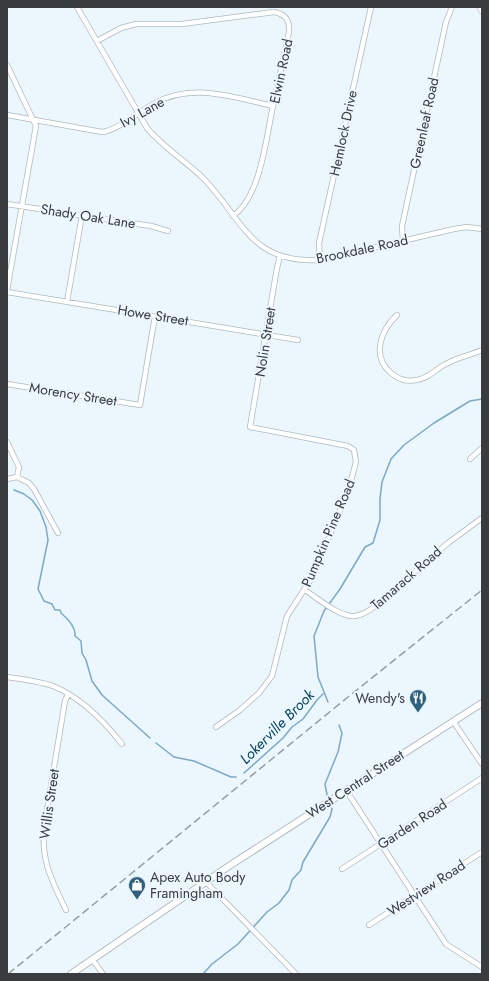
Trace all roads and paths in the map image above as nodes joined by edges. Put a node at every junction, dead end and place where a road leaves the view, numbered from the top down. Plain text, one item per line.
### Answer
1 (77, 7) edge
2 (370, 7) edge
3 (452, 7) edge
4 (480, 7) edge
5 (482, 11) edge
6 (97, 41) junction
7 (7, 65) edge
8 (273, 106) junction
9 (137, 113) junction
10 (7, 115) edge
11 (34, 120) junction
12 (7, 204) edge
13 (21, 206) junction
14 (82, 215) junction
15 (233, 216) junction
16 (482, 229) edge
17 (168, 231) dead end
18 (403, 241) junction
19 (280, 256) junction
20 (320, 260) junction
21 (7, 291) edge
22 (68, 302) junction
23 (397, 315) dead end
24 (155, 316) junction
25 (266, 334) junction
26 (298, 340) dead end
27 (482, 350) edge
28 (7, 384) edge
29 (7, 442) edge
30 (482, 448) edge
31 (354, 450) joint
32 (470, 459) dead end
33 (18, 477) junction
34 (7, 479) edge
35 (482, 518) edge
36 (58, 533) dead end
37 (305, 590) junction
38 (7, 677) edge
39 (68, 694) junction
40 (482, 703) edge
41 (453, 721) junction
42 (216, 727) dead end
43 (122, 744) dead end
44 (482, 764) edge
45 (482, 778) edge
46 (346, 790) junction
47 (381, 844) junction
48 (482, 852) edge
49 (342, 869) dead end
50 (206, 882) junction
51 (415, 896) junction
52 (66, 910) dead end
53 (369, 925) dead end
54 (92, 959) junction
55 (482, 967) edge
56 (70, 974) edge
57 (103, 974) edge
58 (296, 974) edge

1 - 6 street, Brookdale Road
2 - 20 street, Hemlock Drive
3 - 18 street, Greenleaf Road
4 - 5 street
6 - 8 street, Elwin Road
6 - 9 street, Brookdale Road
7 - 11 street
8 - 9 street, Ivy Lane
8 - 15 street, Elwin Road
9 - 11 street, Ivy Lane
9 - 15 street, Brookdale Road
10 - 11 street, Ivy Lane
11 - 13 street
12 - 13 street, Shady Oak Lane
13 - 14 street, Shady Oak Lane
13 - 21 street
14 - 17 street, Shady Oak Lane
14 - 22 street
15 - 19 street, Brookdale Road
16 - 18 street, Brookdale Road
18 - 20 street, Brookdale Road
19 - 20 street, Brookdale Road
19 - 25 street, Nolin Street
21 - 22 street, Howe Street
22 - 24 street, Howe Street
23 - 27 street
24 - 25 street, Howe Street
24 - 28 street, Morency Street
25 - 26 street, Howe Street
25 - 31 street, Nolin Street
29 - 33 street
30 - 32 street
31 - 37 street, Pumpkin Pine Road
33 - 34 street
33 - 36 street
35 - 37 street, Tamarack Road
37 - 42 street, Pumpkin Pine Road
38 - 39 street
39 - 43 street
39 - 52 street, Willis Street
40 - 41 main road, West Central Street
41 - 44 street
41 - 46 main road, West Central Street
45 - 47 street, Garden Road
46 - 47 street
46 - 50 main road, West Central Street
47 - 49 street, Garden Road
47 - 51 street
48 - 51 street, Westview Road
50 - 54 main road, West Central Street
50 - 58 street
51 - 53 street, Westview Road
51 - 55 street
54 - 56 main road, West Central Street
54 - 57 street

